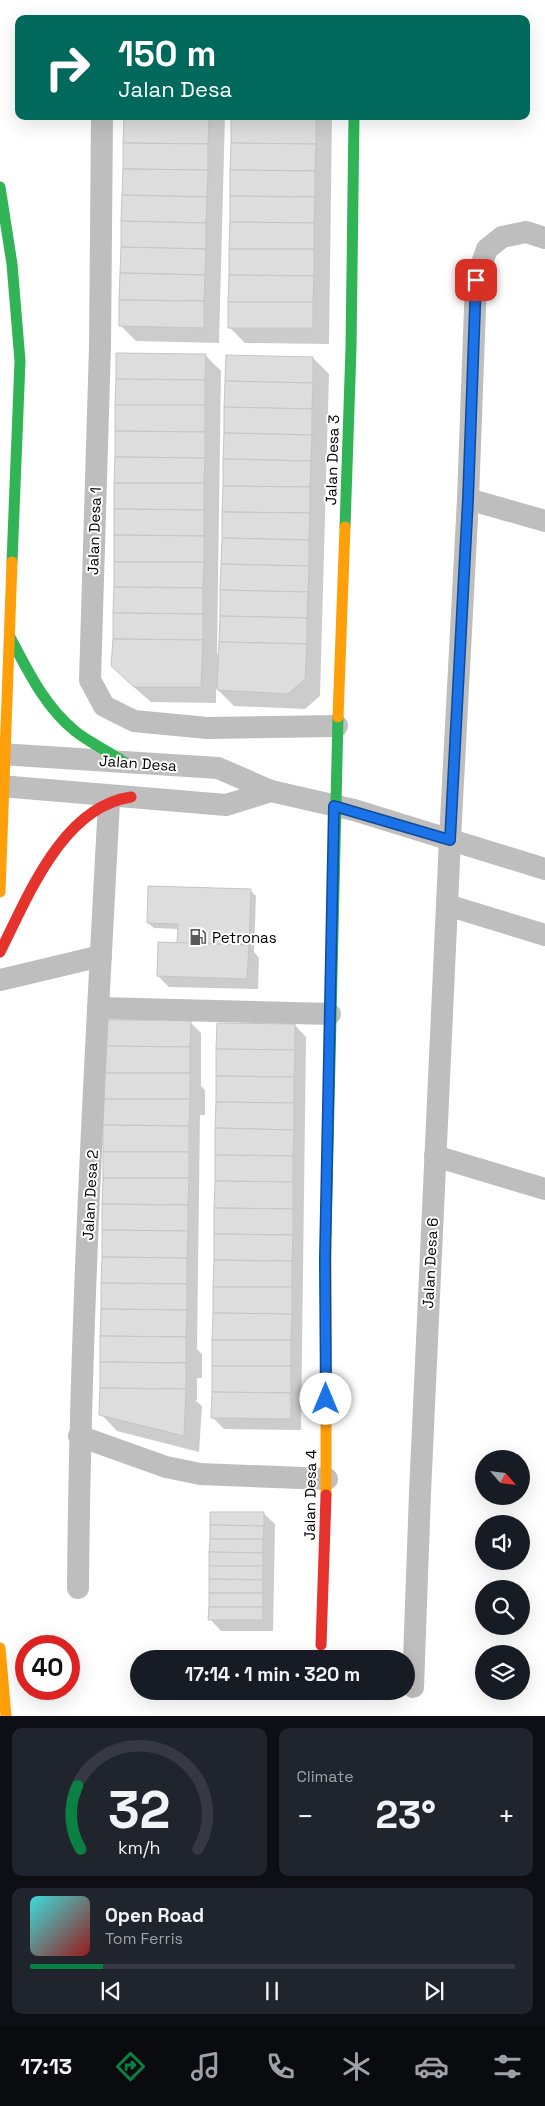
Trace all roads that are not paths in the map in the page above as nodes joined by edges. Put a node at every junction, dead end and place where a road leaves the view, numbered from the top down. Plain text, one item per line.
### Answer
1 (102, 120) edge
2 (354, 120) edge
3 (0, 187) edge
4 (545, 238) edge
5 (468, 499) junction
6 (545, 521) edge
7 (9, 635) junction
8 (336, 726) junction
9 (3, 755) edge
10 (124, 762) junction
11 (2, 786) edge
12 (271, 790) junction
13 (131, 797) junction
14 (109, 802) junction
15 (344, 808) junction
16 (450, 840) junction
17 (545, 868) edge
18 (0, 892) edge
19 (447, 905) junction
20 (545, 935) edge
21 (0, 952) edge
22 (101, 956) junction
23 (0, 980) edge
24 (98, 1008) junction
25 (330, 1014) junction
26 (435, 1156) junction
27 (545, 1189) edge
28 (79, 1436) junction
29 (327, 1479) junction
30 (78, 1588) dead end
31 (321, 1645) dead end
32 (0, 1648) edge
33 (414, 1650) edge
34 (6, 1716) edge

1 - 8 street, Jalan Desa 1
2 - 8 main road, Jalan Desa 3
3 - 7 main road
4 - 5 street, Jalan Desa 6
5 - 6 street
5 - 16 street, Jalan Desa 6
7 - 9 main road
7 - 10 main road
8 - 15 main road, Jalan Desa 3
9 - 10 street, Jalan Desa
9 - 11 main road
10 - 12 street, Jalan Desa
11 - 13 street
11 - 18 main road
12 - 13 street
12 - 15 street, Jalan Desa
13 - 14 main road
14 - 21 main road
14 - 22 street, Jalan Desa 2
15 - 16 street, Jalan Desa
15 - 25 main road, Jalan Desa 4
16 - 17 street, Jalan Desa
16 - 19 street, Jalan Desa 6
19 - 20 street
19 - 26 street, Jalan Desa 6
22 - 23 street
22 - 24 street, Jalan Desa 2
24 - 25 street
24 - 28 street, Jalan Desa 2
25 - 29 main road, Jalan Desa 4
26 - 27 street
26 - 33 street, Jalan Desa 6
28 - 29 street
28 - 30 street, Jalan Desa 2
29 - 31 main road, Jalan Desa 4
32 - 34 main road

